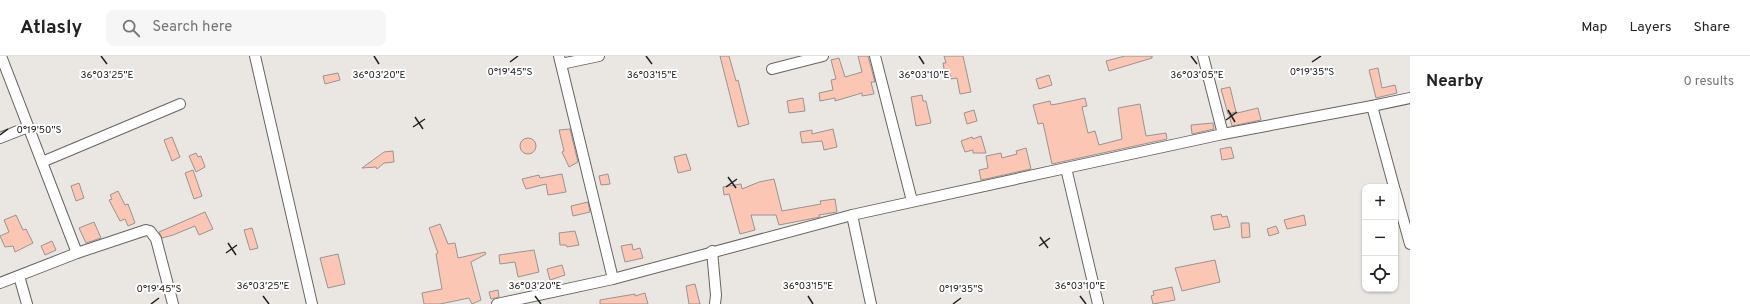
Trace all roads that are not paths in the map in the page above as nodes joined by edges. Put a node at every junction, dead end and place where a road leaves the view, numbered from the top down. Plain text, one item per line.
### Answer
1 (1, 56) edge
2 (255, 56) edge
3 (599, 56) edge
4 (823, 56) edge
5 (875, 56) edge
6 (1203, 56) edge
7 (560, 60) edge
8 (772, 69) dead end
9 (1410, 98) edge
10 (180, 104) dead end
11 (1372, 106) junction
12 (28, 127) junction
13 (1224, 134) junction
14 (0, 138) edge
15 (42, 162) junction
16 (1066, 168) junction
17 (1394, 184) edge
18 (1398, 199) edge
19 (912, 201) junction
20 (852, 215) junction
21 (1410, 244) edge
22 (712, 251) junction
23 (77, 253) junction
24 (19, 276) junction
25 (613, 279) junction
26 (0, 283) edge
27 (27, 304) edge
28 (173, 304) edge
29 (312, 304) edge
30 (497, 304) edge
31 (715, 304) edge
32 (872, 304) edge
33 (1098, 304) edge

1 - 12 street
2 - 29 street
3 - 7 street
4 - 8 street
5 - 19 street
6 - 13 street
7 - 25 street
9 - 11 street
10 - 15 street
11 - 13 street
11 - 17 street
12 - 14 street
12 - 15 street
13 - 16 street
15 - 23 street
16 - 19 street
16 - 33 street
18 - 21 street
19 - 20 street
20 - 22 street
20 - 32 street
22 - 25 street
22 - 31 street
23 - 24 street
23 - 28 street
24 - 26 street
24 - 27 street
25 - 30 street

